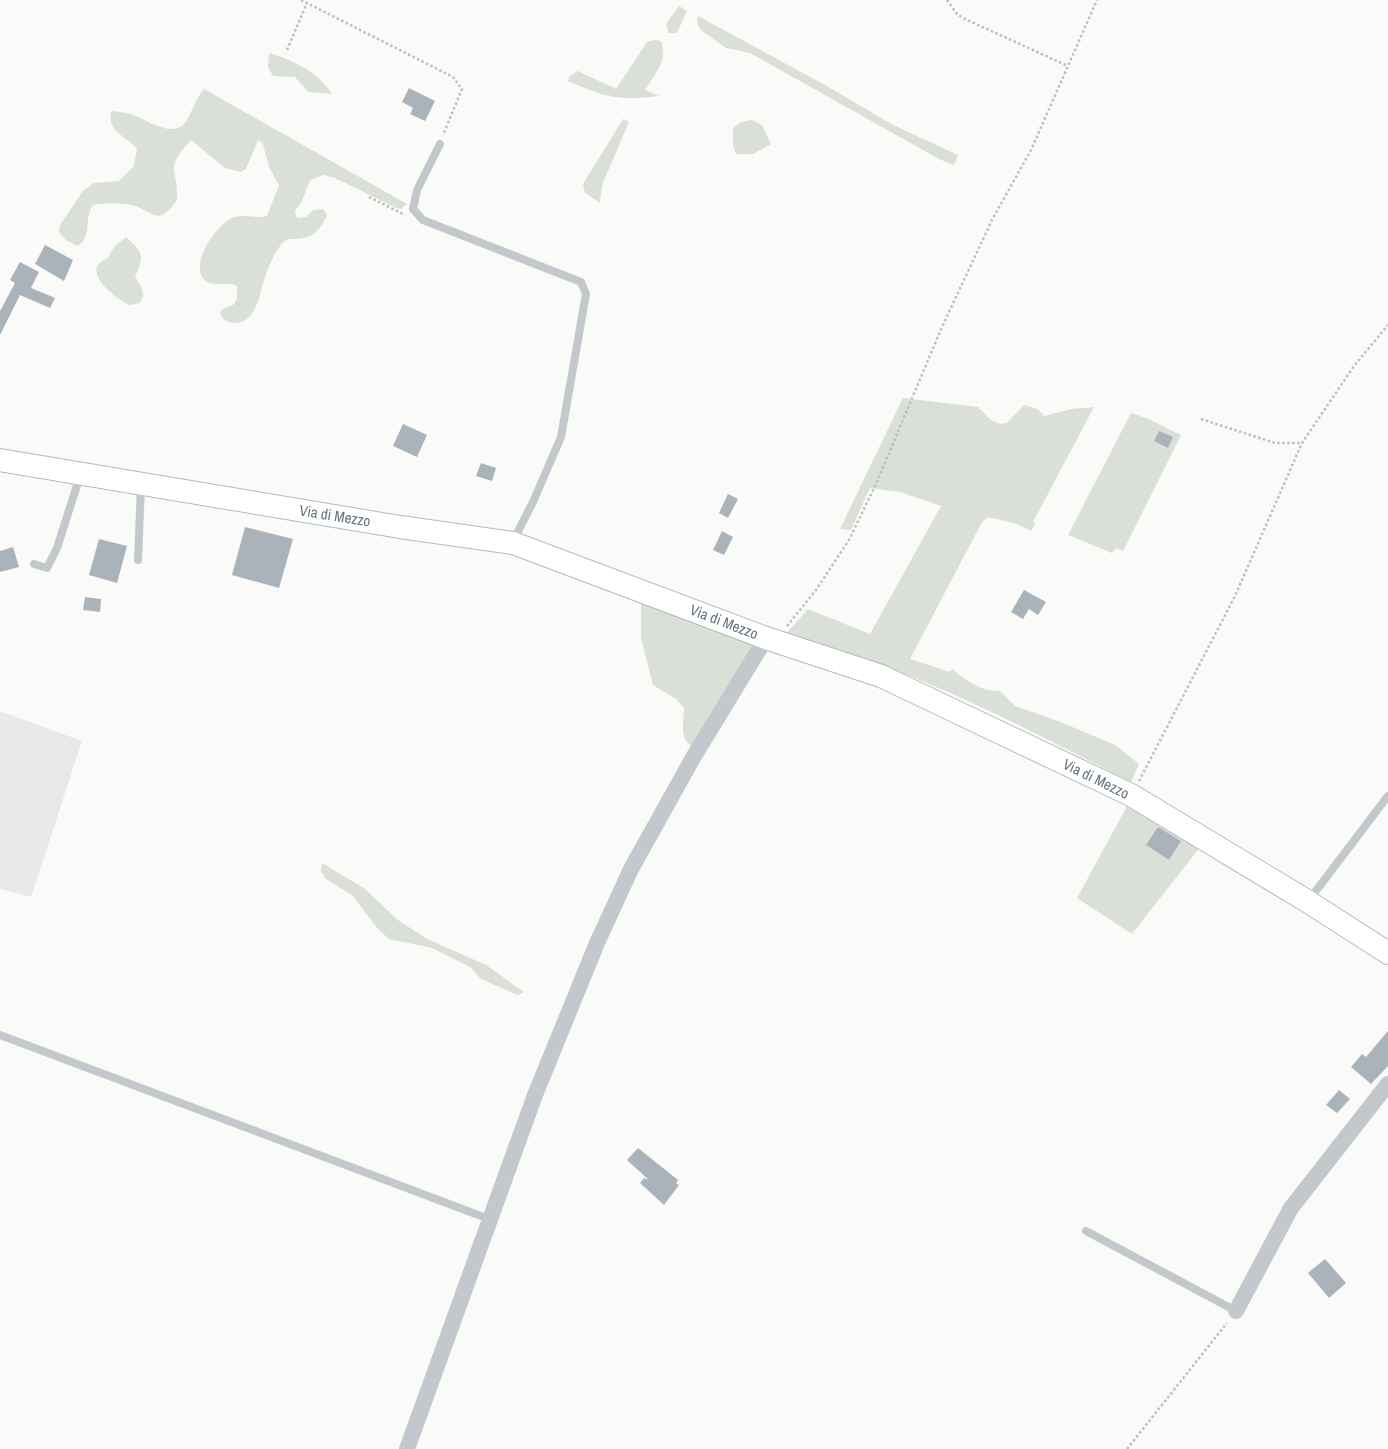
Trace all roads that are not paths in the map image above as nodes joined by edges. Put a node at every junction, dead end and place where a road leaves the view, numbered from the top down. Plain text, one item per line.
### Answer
1 (440, 144) road end
2 (0, 460) edge
3 (80, 474) junction
4 (141, 484) junction
5 (513, 543) junction
6 (138, 560) dead end
7 (34, 564) dead end
8 (766, 638) junction
9 (1388, 796) edge
10 (1307, 901) junction
11 (1388, 953) edge
12 (0, 1035) edge
13 (1388, 1084) edge
14 (489, 1218) junction
15 (1086, 1231) dead end
16 (1236, 1311) joint
17 (407, 1449) edge

1 - 5 lane
2 - 3 main road, Via di Mezzo
3 - 4 main road, Via di Mezzo
3 - 7 lane
4 - 5 main road, Via di Mezzo
4 - 6 lane
5 - 8 main road, Via di Mezzo
8 - 10 main road, Via di Mezzo
8 - 14 street
9 - 10 lane
10 - 11 main road, Via di Mezzo
12 - 14 lane
13 - 16 street
14 - 17 street
15 - 16 lane

